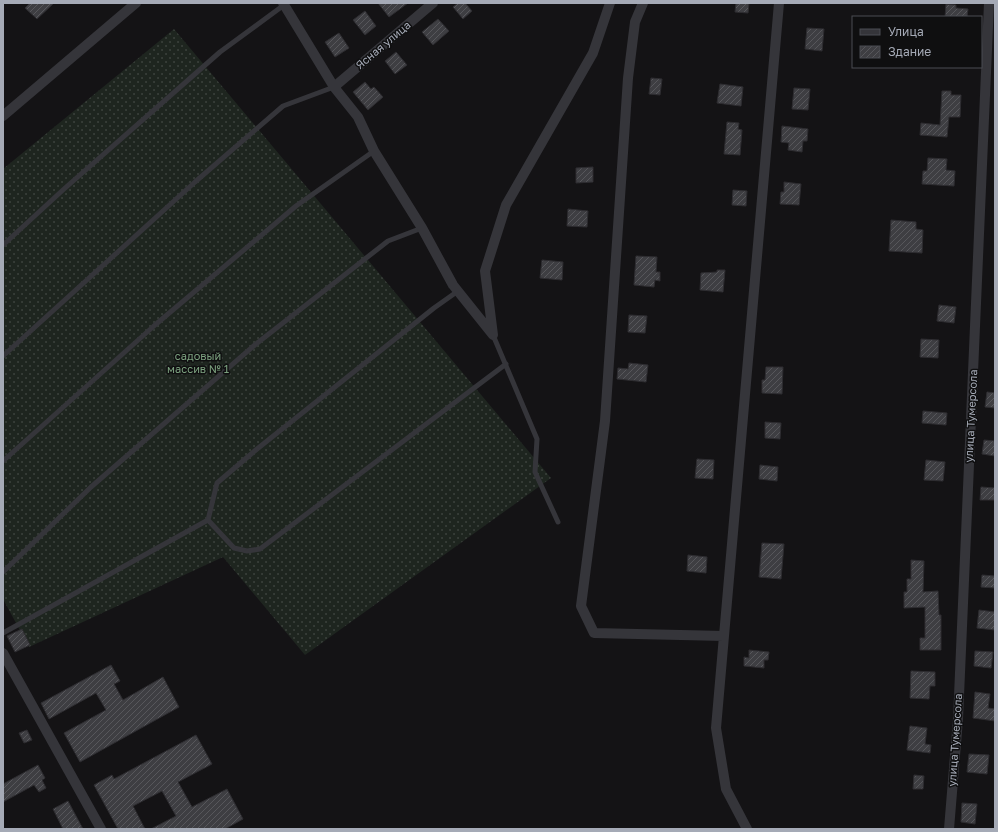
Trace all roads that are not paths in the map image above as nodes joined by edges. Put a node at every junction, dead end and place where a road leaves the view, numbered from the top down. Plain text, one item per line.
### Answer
1 (136, 3) edge
2 (433, 3) edge
3 (610, 3) edge
4 (643, 3) edge
5 (779, 3) edge
6 (989, 3) edge
7 (283, 4) edge
8 (334, 87) junction
9 (3, 116) edge
10 (374, 151) junction
11 (422, 228) junction
12 (3, 246) edge
13 (458, 291) junction
14 (493, 335) junction
15 (3, 356) edge
16 (506, 364) junction
17 (3, 461) edge
18 (208, 520) junction
19 (558, 522) dead end
20 (3, 572) edge
21 (3, 634) edge
22 (724, 636) junction
23 (3, 653) edge
24 (101, 829) edge
25 (747, 829) edge
26 (949, 829) edge

1 - 9 street
2 - 8 street, Ясная улица
3 - 14 street
4 - 22 street
5 - 22 street
6 - 26 street, улица Тумерсола
7 - 8 street
7 - 12 lane
8 - 10 street
8 - 15 lane
10 - 11 street
10 - 17 lane
11 - 13 street
11 - 20 lane
13 - 14 street
13 - 18 lane
14 - 16 lane
16 - 18 lane
16 - 19 lane
18 - 21 lane
22 - 25 street
23 - 24 street

